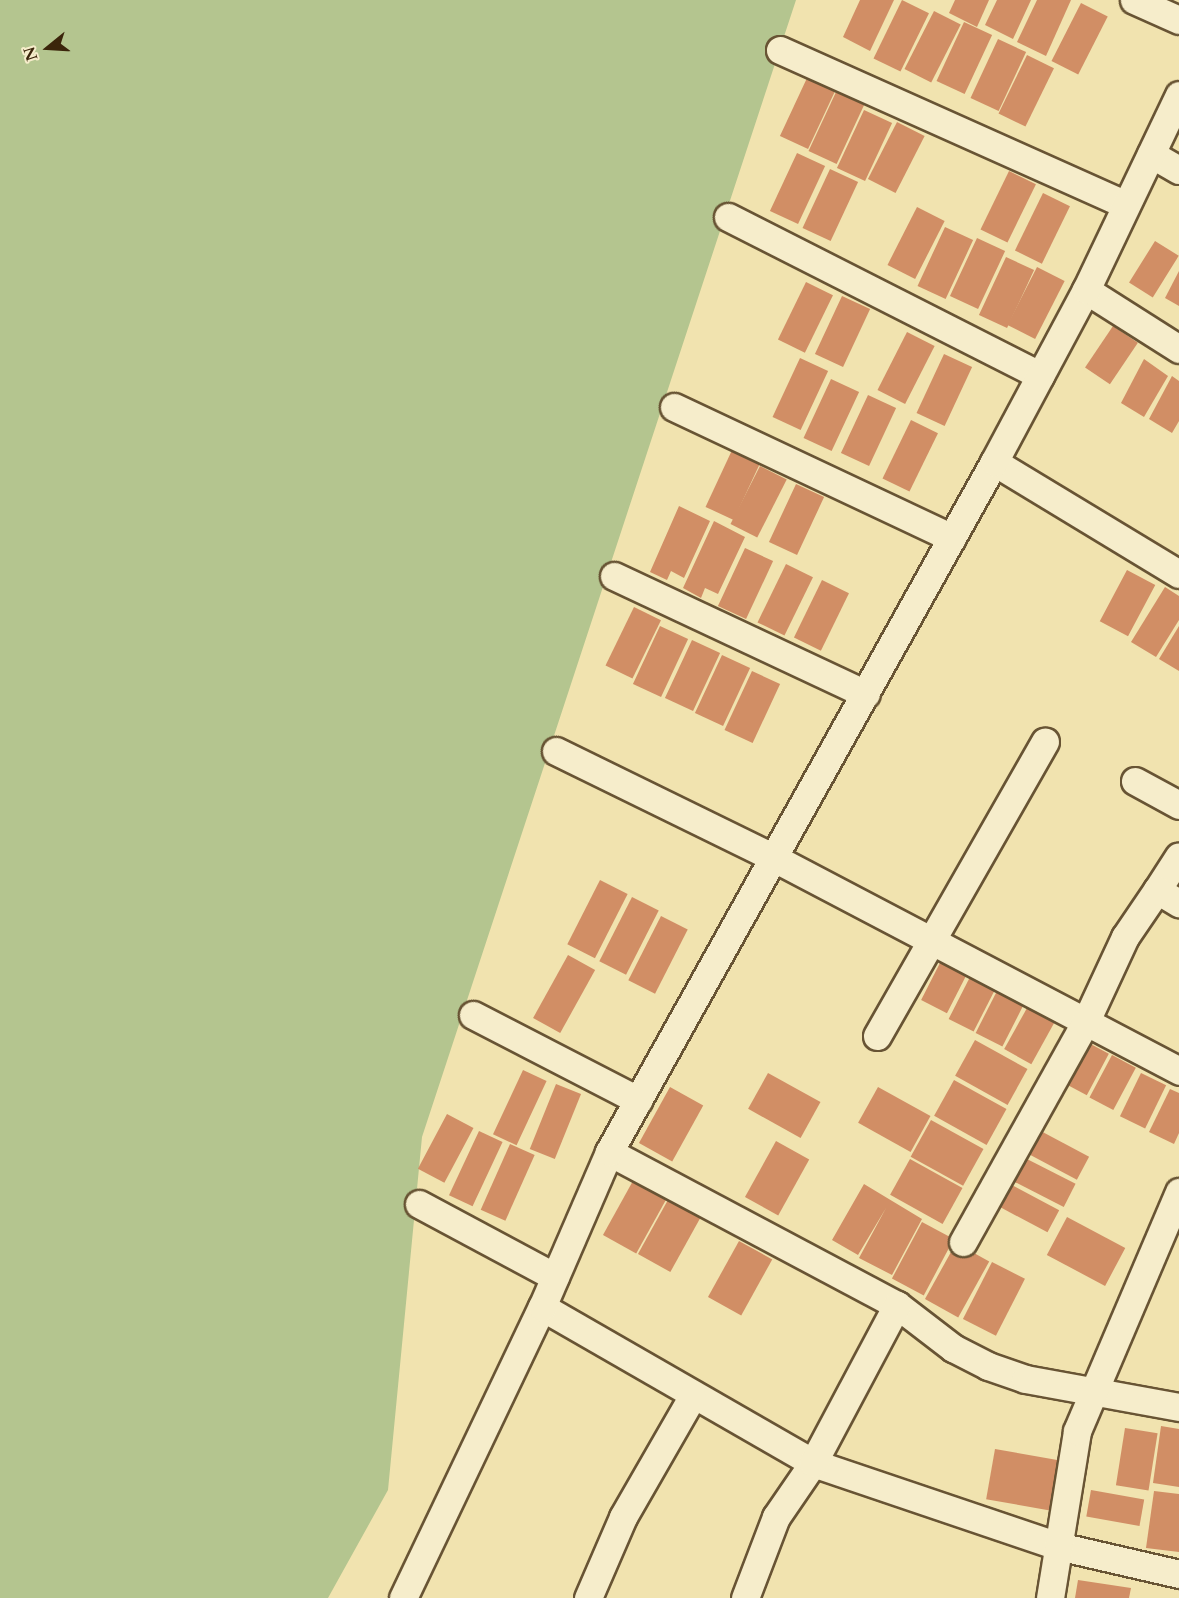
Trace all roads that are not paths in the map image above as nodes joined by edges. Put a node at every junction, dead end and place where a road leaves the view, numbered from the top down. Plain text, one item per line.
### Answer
1 (1134, 0) edge
2 (1179, 20) edge
3 (780, 50) dead end
4 (1179, 95) edge
5 (1150, 154) junction
6 (1179, 170) edge
7 (1126, 205) junction
8 (728, 217) dead end
9 (1086, 290) junction
10 (1179, 349) edge
11 (1040, 375) junction
12 (674, 407) dead end
13 (994, 462) junction
14 (951, 538) junction
15 (1179, 574) edge
16 (614, 576) dead end
17 (866, 694) junction
18 (1045, 742) dead end
19 (556, 751) dead end
20 (1135, 781) dead end
21 (1179, 805) edge
22 (1179, 856) edge
23 (774, 858) junction
24 (1168, 896) edge
25 (931, 940) junction
26 (473, 1015) dead end
27 (1086, 1021) junction
28 (877, 1036) dead end
29 (1179, 1071) edge
30 (638, 1100) junction
31 (609, 1152) junction
32 (1179, 1192) edge
33 (419, 1204) dead end
34 (963, 1242) dead end
35 (555, 1277) junction
36 (897, 1305) junction
37 (542, 1307) junction
38 (1091, 1390) junction
39 (692, 1397) junction
40 (1179, 1407) edge
41 (813, 1463) junction
42 (1058, 1546) junction
43 (1179, 1574) edge
44 (403, 1598) edge
45 (588, 1598) edge
46 (745, 1598) edge
47 (1050, 1598) edge

1 - 2 street
3 - 7 street
4 - 5 street
5 - 6 street
5 - 7 street
7 - 9 street
8 - 11 street
9 - 10 street
9 - 11 street
11 - 13 street
12 - 14 street
13 - 14 street
13 - 15 street
14 - 17 street
16 - 17 street
17 - 23 street
18 - 25 street
19 - 23 street
20 - 21 street
22 - 24 street
23 - 25 street
23 - 30 street
24 - 27 street
25 - 27 street
25 - 28 street
26 - 30 street
27 - 29 street
27 - 34 street
30 - 31 street
31 - 35 street
31 - 36 street
32 - 38 street
33 - 35 street
35 - 37 street
36 - 38 street
36 - 41 street
37 - 39 street
37 - 44 street
38 - 40 street
38 - 42 street
39 - 41 street
39 - 45 street
41 - 42 street
41 - 46 street
42 - 43 street
42 - 47 street

